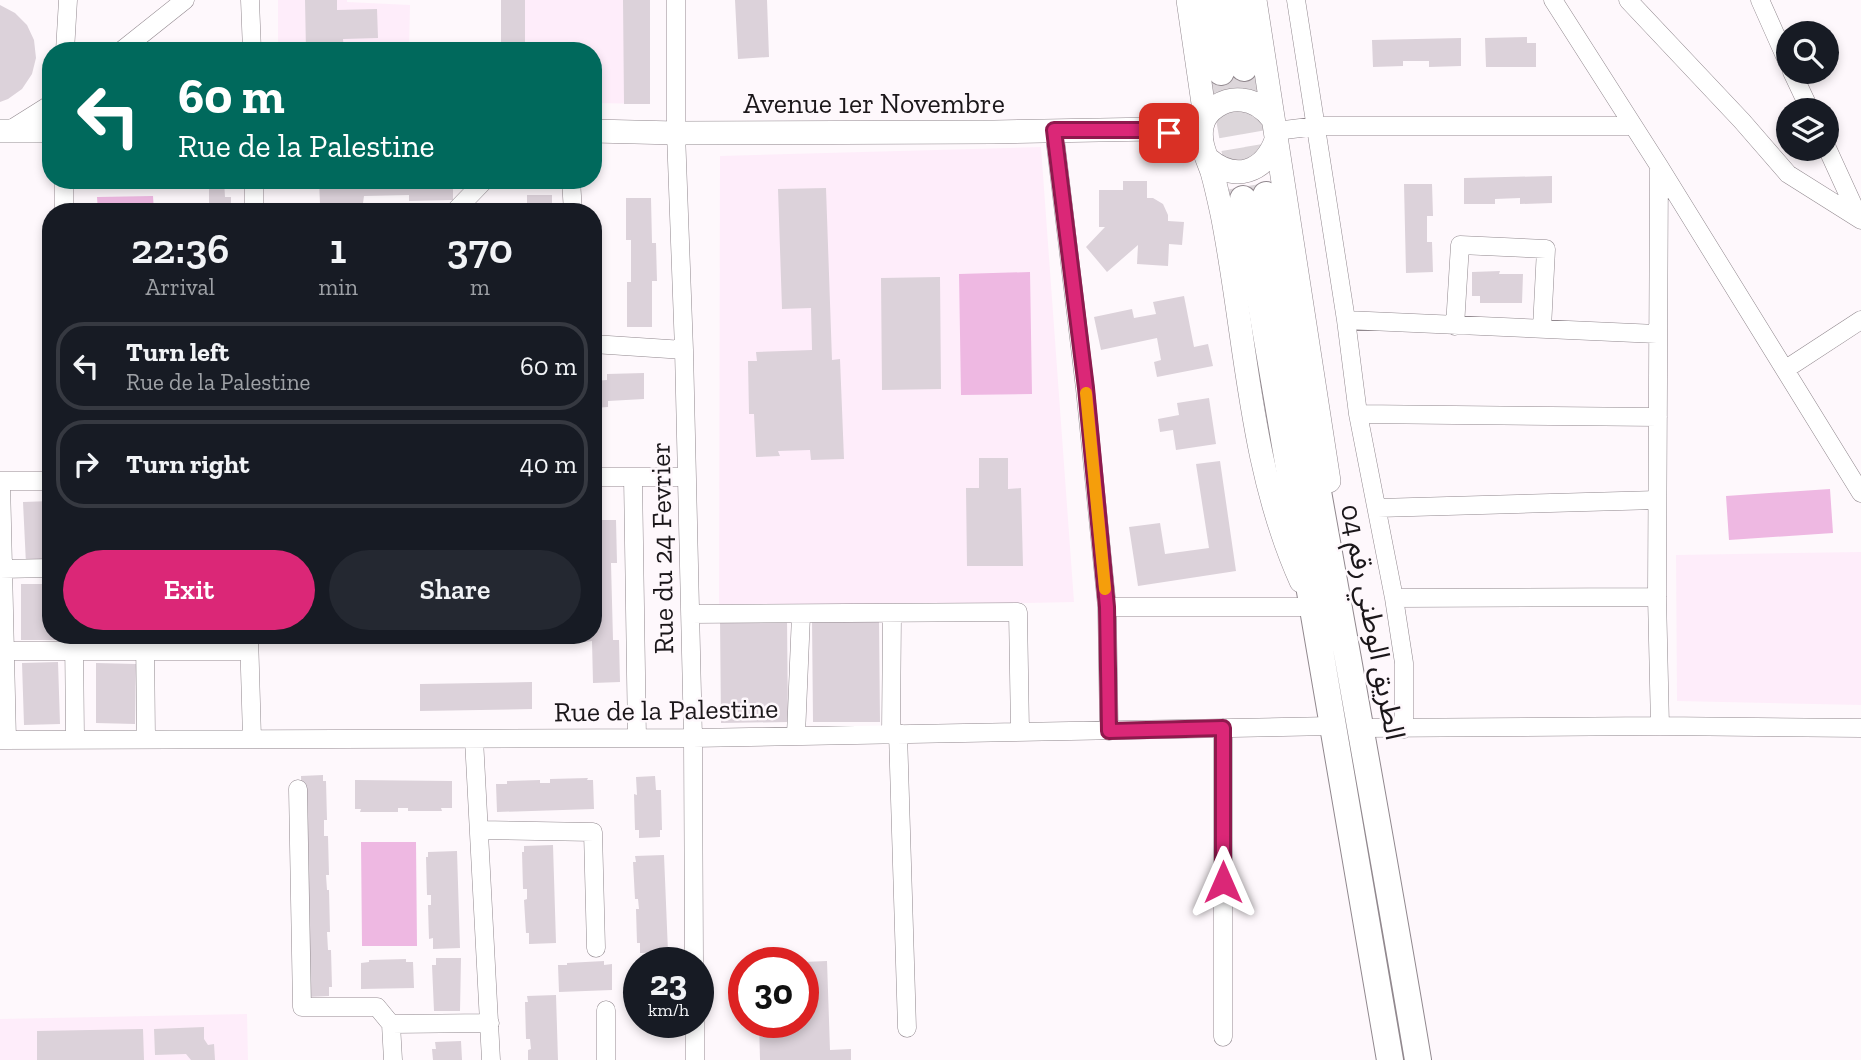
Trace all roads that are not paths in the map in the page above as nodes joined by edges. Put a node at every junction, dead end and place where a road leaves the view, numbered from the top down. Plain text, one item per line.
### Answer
1 (68, 0) edge
2 (186, 0) edge
3 (250, 0) edge
4 (676, 0) edge
5 (1188, 0) edge
6 (1210, 0) edge
7 (1233, 0) edge
8 (1255, 0) edge
9 (1296, 0) edge
10 (1553, 0) edge
11 (1628, 0) edge
12 (1760, 0) edge
13 (1776, 36) edge
14 (66, 42) edge
15 (132, 42) edge
16 (251, 42) edge
17 (42, 109) edge
18 (1204, 119) junction
19 (1317, 126) junction
20 (1632, 126) junction
21 (1054, 130) junction
22 (1155, 130) junction
23 (1275, 130) junction
24 (4, 131) edge
25 (42, 131) edge
26 (602, 131) edge
27 (676, 133) junction
28 (1206, 155) junction
29 (1833, 161) edge
30 (1659, 166) junction
31 (476, 189) edge
32 (463, 203) edge
33 (1860, 220) edge
34 (1346, 320) junction
35 (1861, 320) edge
36 (1455, 326) junction
37 (1542, 328) junction
38 (1657, 334) junction
39 (602, 345) edge
40 (684, 350) junction
41 (1786, 369) junction
42 (1358, 414) junction
43 (1657, 417) junction
44 (602, 477) edge
45 (633, 477) junction
46 (686, 477) junction
47 (0, 481) edge
48 (42, 481) edge
49 (1861, 493) edge
50 (1657, 500) junction
51 (1378, 508) junction
52 (1, 569) edge
53 (42, 569) edge
54 (1394, 597) junction
55 (1657, 597) junction
56 (1107, 607) junction
57 (1313, 607) junction
58 (690, 614) junction
59 (892, 614) junction
60 (801, 615) junction
61 (1345, 639) junction
62 (66, 644) edge
63 (74, 644) edge
64 (145, 644) edge
65 (248, 644) edge
66 (2, 652) edge
67 (1332, 726) junction
68 (1661, 726) junction
69 (1223, 728) junction
70 (1360, 728) junction
71 (1861, 728) edge
72 (1404, 729) junction
73 (1020, 731) junction
74 (1109, 731) junction
75 (895, 733) junction
76 (796, 735) junction
77 (637, 737) junction
78 (252, 738) junction
79 (693, 738) junction
80 (75, 739) junction
81 (146, 739) junction
82 (474, 739) junction
83 (4, 740) edge
84 (298, 789) dead end
85 (480, 830) junction
86 (694, 947) edge
87 (596, 948) dead end
88 (606, 1010) dead end
89 (491, 1023) junction
90 (391, 1024) junction
91 (907, 1028) dead end
92 (1223, 1037) dead end
93 (695, 1038) edge
94 (393, 1060) edge
95 (491, 1060) edge
96 (606, 1060) edge
97 (695, 1060) edge
98 (1390, 1060) edge
99 (1418, 1060) edge

1 - 14 street
2 - 15 street
3 - 16 street
4 - 27 street, Rue du 24 Fevrier
5 - 18 main road
6 - 7 highway
8 - 23 main road
9 - 19 street
10 - 20 street
11 - 33 street
12 - 13 street
17 - 24 street
18 - 22 main road, Avenue 1er Novembre
18 - 23 main road
18 - 28 main road
19 - 20 street
19 - 23 street
19 - 34 street
20 - 30 street
21 - 22 main road, Avenue 1er Novembre
21 - 27 main road, Avenue 1er Novembre
21 - 56 street
22 - 28 main road, Avenue 1er Novembre
23 - 28 main road
23 - 61 main road
24 - 25 main road
26 - 27 main road, Avenue 1er Novembre
27 - 40 street, Rue du 24 Fevrier
28 - 57 main road
29 - 33 street
30 - 38 street
30 - 41 street
31 - 32 street
34 - 36 street
34 - 42 street
35 - 41 street
36 - 37 street
36 - 37 street
37 - 38 street
38 - 43 street
39 - 40 street
40 - 46 street, Rue du 24 Fevrier
41 - 49 street
42 - 43 street
42 - 51 street
43 - 50 street
44 - 45 street
45 - 46 street
45 - 77 street
46 - 58 street, Rue du 24 Fevrier
47 - 48 street
47 - 52 street
50 - 51 street
50 - 55 street
51 - 54 street
52 - 53 street
52 - 66 street
54 - 55 street
54 - 72 street
55 - 68 street
56 - 57 street
56 - 74 street
57 - 61 highway, الطريق الوطني رقم 04
57 - 67 highway, الطريق الوطني رقم 04
58 - 60 street
58 - 79 street, Rue du 24 Fevrier
59 - 60 street
59 - 73 street
59 - 75 street
60 - 76 street
61 - 70 highway, الطريق الوطني رقم 04
62 - 66 street
63 - 80 street
64 - 81 street
65 - 78 street
66 - 83 street
67 - 69 street, Rue de la Palestine
67 - 98 highway, الطريق الوطني رقم 04
68 - 71 street
68 - 72 street
69 - 74 street, Rue de la Palestine
69 - 92 street
70 - 72 street
70 - 99 highway, الطريق الوطني رقم 04
73 - 74 street, Rue de la Palestine
73 - 75 street, Rue de la Palestine
75 - 76 street, Rue de la Palestine
75 - 91 street
76 - 79 street, Rue de la Palestine
77 - 79 street, Rue de la Palestine
77 - 82 street, Rue de la Palestine
78 - 81 street, Rue de la Palestine
78 - 82 street, Rue de la Palestine
79 - 86 street, Rue du 24 Fevrier
80 - 81 street, Rue de la Palestine
80 - 83 street, Rue de la Palestine
82 - 85 street
84 - 90 street
85 - 87 street
85 - 89 street
88 - 96 street
89 - 90 street
89 - 95 street
90 - 94 street
93 - 97 street

